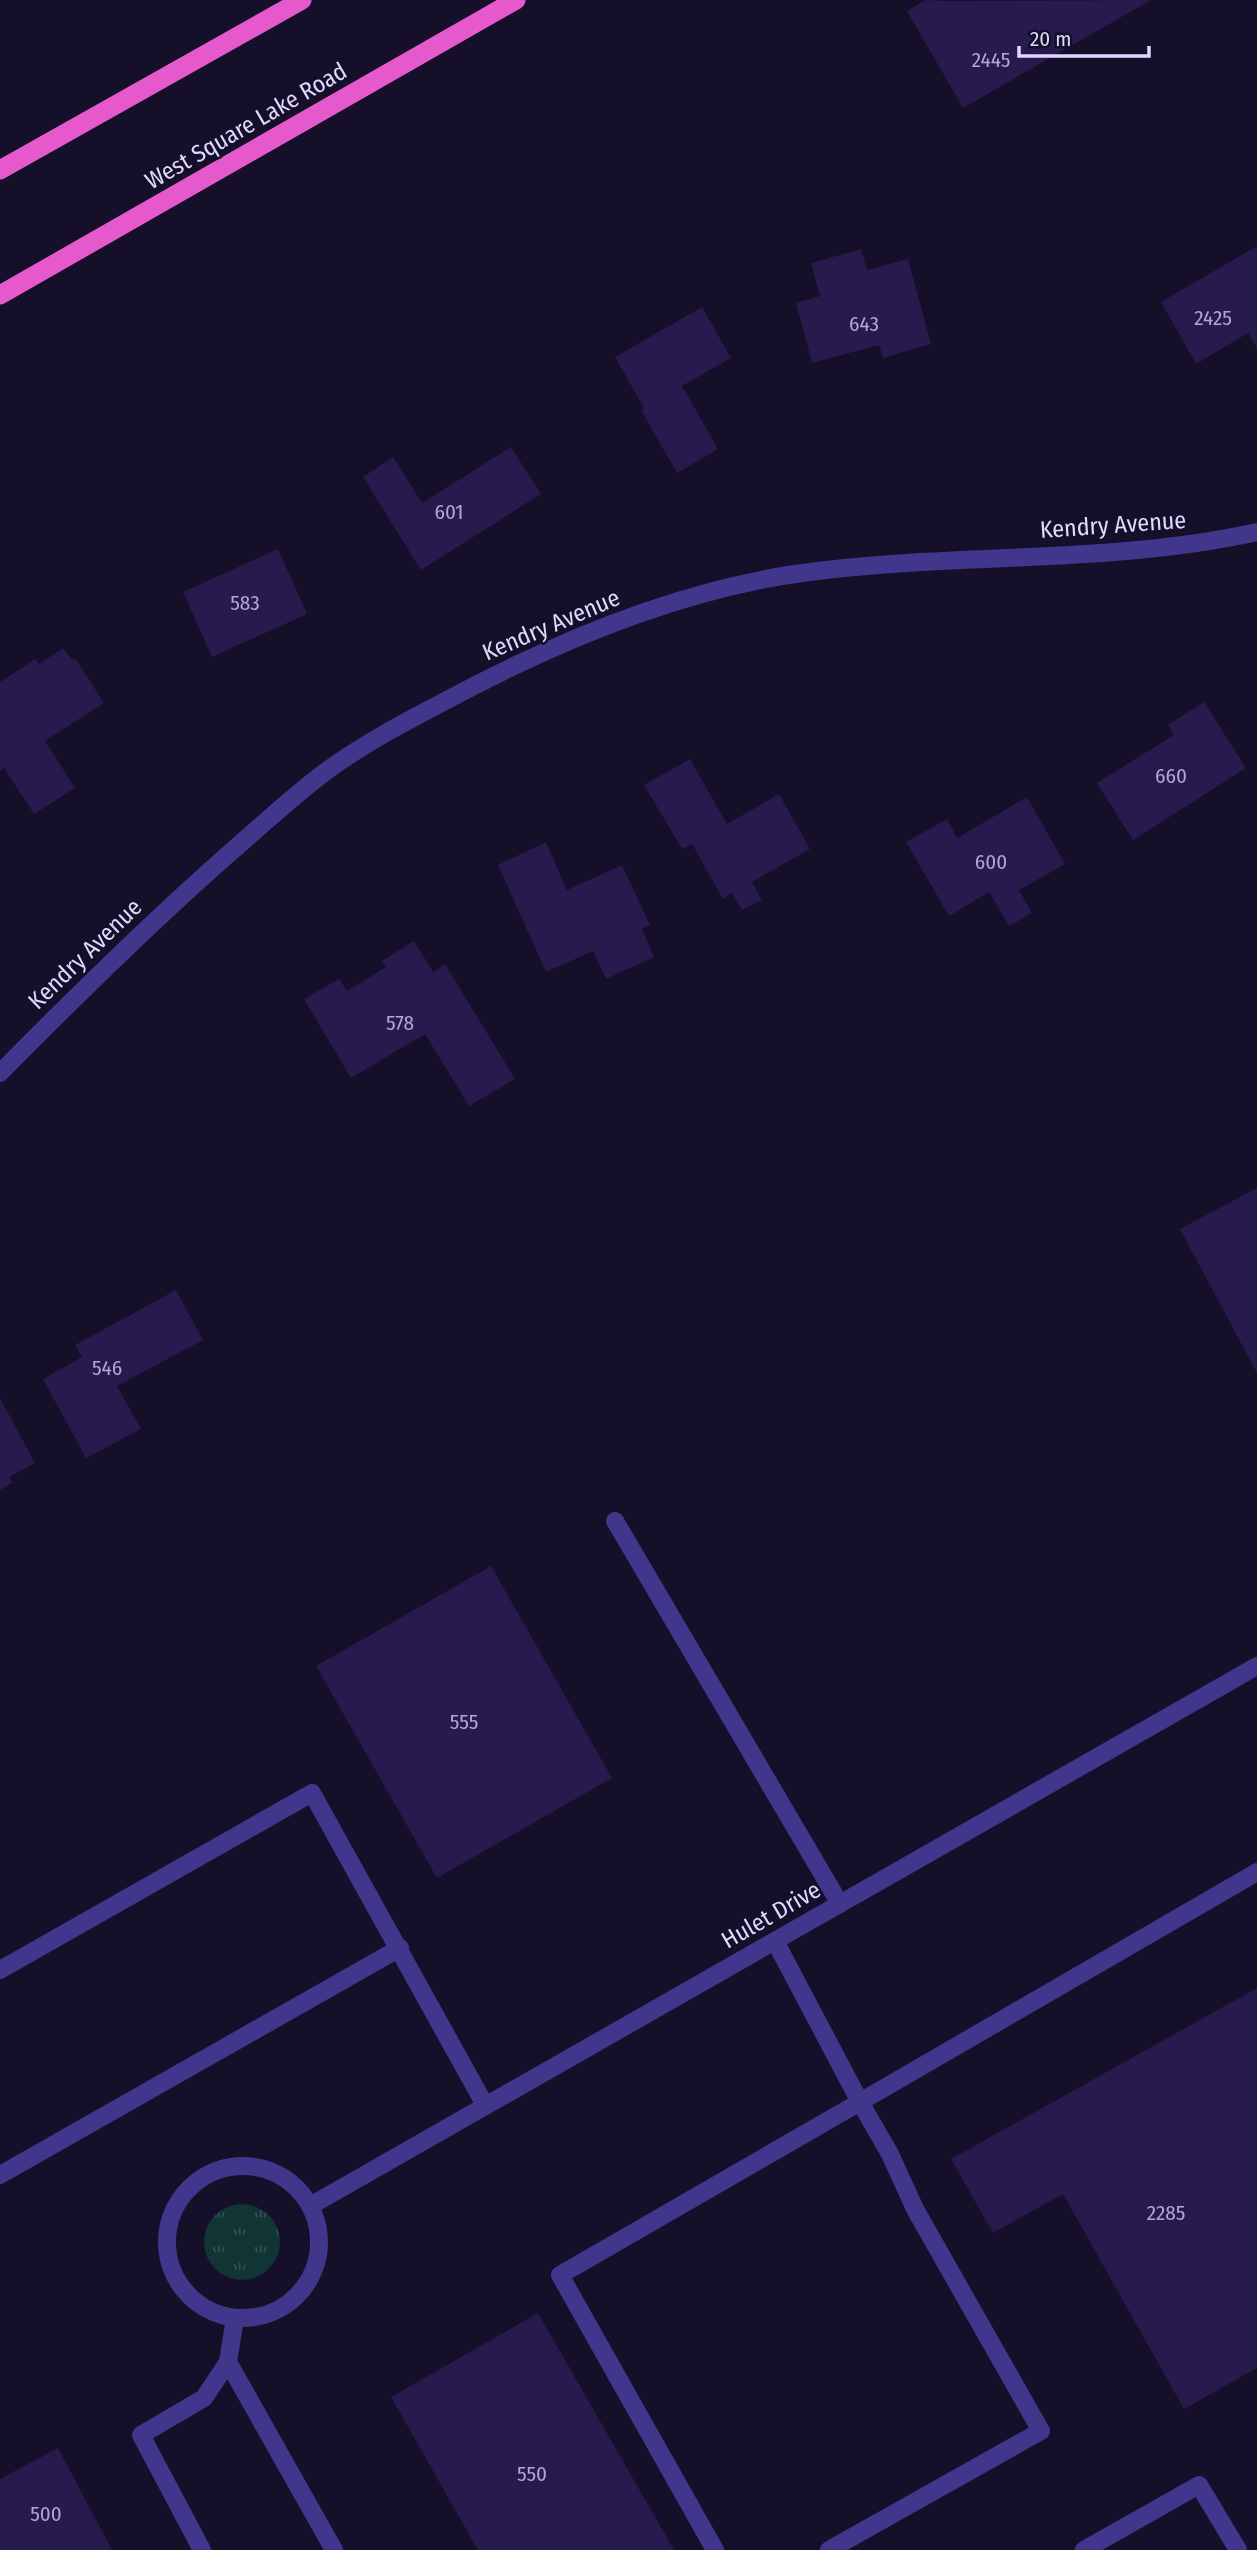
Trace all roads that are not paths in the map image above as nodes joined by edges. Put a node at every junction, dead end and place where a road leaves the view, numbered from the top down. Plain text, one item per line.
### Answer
1 (302, 0) edge
2 (516, 0) edge
3 (0, 170) edge
4 (0, 295) edge
5 (1257, 533) edge
6 (0, 1073) edge
7 (615, 1521) dead end
8 (1257, 1666) edge
9 (1257, 1872) edge
10 (840, 1904) junction
11 (775, 1941) junction
12 (400, 1948) junction
13 (0, 1970) edge
14 (860, 2102) junction
15 (485, 2105) junction
16 (0, 2175) edge
17 (310, 2206) junction
18 (235, 2318) junction
19 (228, 2362) junction
20 (202, 2550) edge
21 (334, 2550) edge
22 (715, 2550) edge
23 (829, 2550) edge
24 (1084, 2550) edge
25 (1238, 2550) edge

1 - 3 highway
2 - 4 highway, West Square Lake Road
5 - 6 street, Kendry Avenue
7 - 10 street
8 - 10 street, Hulet Drive
9 - 14 street
10 - 11 street, Hulet Drive
11 - 14 street
11 - 15 street, Hulet Drive
12 - 13 street
12 - 15 street
12 - 16 street
14 - 22 street
14 - 23 street
15 - 17 street, Hulet Drive
17 - 18 street
17 - 18 street
18 - 19 street
19 - 20 street
19 - 21 street
24 - 25 street

